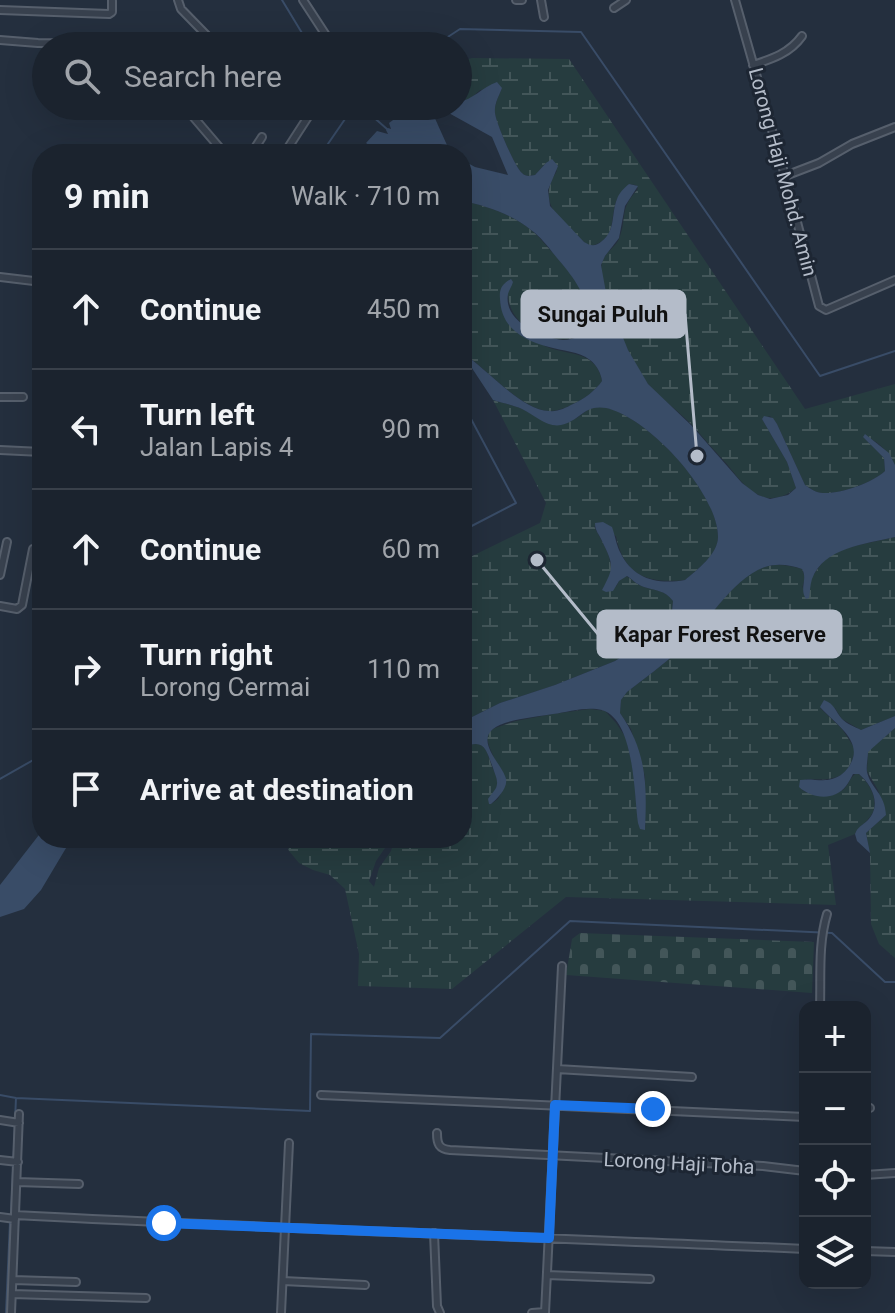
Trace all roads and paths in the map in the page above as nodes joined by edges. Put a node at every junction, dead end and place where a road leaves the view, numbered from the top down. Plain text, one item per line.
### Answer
1 (178, 0) edge
2 (303, 0) edge
3 (541, 0) edge
4 (626, 0) edge
5 (735, 0) edge
6 (112, 1) edge
7 (614, 8) dead end
8 (0, 10) edge
9 (544, 17) dead end
10 (203, 32) edge
11 (324, 32) edge
12 (802, 36) dead end
13 (0, 40) edge
14 (32, 43) edge
15 (753, 65) junction
16 (196, 120) edge
17 (306, 120) edge
18 (895, 127) edge
19 (262, 137) dead end
20 (216, 144) edge
21 (257, 144) edge
22 (290, 144) edge
23 (785, 176) junction
24 (0, 277) edge
25 (895, 280) edge
26 (32, 281) edge
27 (0, 397) edge
28 (23, 397) dead end
29 (0, 450) edge
30 (32, 452) edge
31 (7, 542) dead end
32 (32, 554) edge
33 (0, 575) edge
34 (0, 606) edge
35 (827, 914) dead end
36 (562, 966) dead end
37 (820, 1001) edge
38 (557, 1069) junction
39 (692, 1077) dead end
40 (321, 1095) dead end
41 (555, 1105) junction
42 (19, 1114) dead end
43 (799, 1117) edge
44 (0, 1120) edge
45 (16, 1122) junction
46 (437, 1133) dead end
47 (289, 1143) dead end
48 (553, 1157) junction
49 (0, 1160) edge
50 (14, 1162) junction
51 (799, 1170) edge
52 (895, 1173) edge
53 (871, 1175) edge
54 (17, 1182) junction
55 (79, 1184) dead end
56 (2, 1217) edge
57 (14, 1218) junction
58 (284, 1227) junction
59 (434, 1233) junction
60 (549, 1238) junction
61 (799, 1249) edge
62 (871, 1251) edge
63 (895, 1252) edge
64 (547, 1275) junction
65 (650, 1279) dead end
66 (13, 1280) junction
67 (283, 1281) junction
68 (76, 1282) dead end
69 (365, 1285) dead end
70 (12, 1294) junction
71 (146, 1298) dead end
72 (11, 1313) edge
73 (281, 1313) edge
74 (440, 1313) edge
75 (532, 1313) edge
76 (545, 1313) edge

1 - 10 street
2 - 11 street
3 - 9 street
4 - 7 street
5 - 15 street, Lorong Haji Mohd. Amin
6 - 8 street
12 - 15 street
13 - 14 street
15 - 23 street, Lorong Haji Mohd. Amin
16 - 20 street
17 - 22 street
18 - 23 street
19 - 21 street
23 - 25 street, Lorong Haji Mohd. Amin
24 - 26 street
27 - 28 street
29 - 30 street
31 - 33 street
32 - 34 street
35 - 37 street
36 - 38 street
38 - 39 street
38 - 41 street
40 - 41 street
41 - 43 street
41 - 48 street
42 - 45 street
44 - 45 street
45 - 50 street
46 - 48 street, Lorong Haji Toha
47 - 58 street
48 - 51 street, Lorong Haji Toha
48 - 60 street
49 - 50 street
50 - 54 street
52 - 53 street
54 - 55 street
54 - 57 street
56 - 57 street
57 - 58 street
57 - 66 street
58 - 59 street
58 - 67 street
59 - 60 street
59 - 74 street
60 - 61 street
60 - 64 street
62 - 63 street
64 - 65 street
64 - 76 street
66 - 68 street
66 - 70 street
67 - 69 street
67 - 73 street
70 - 71 street
70 - 72 street
75 - 76 street

